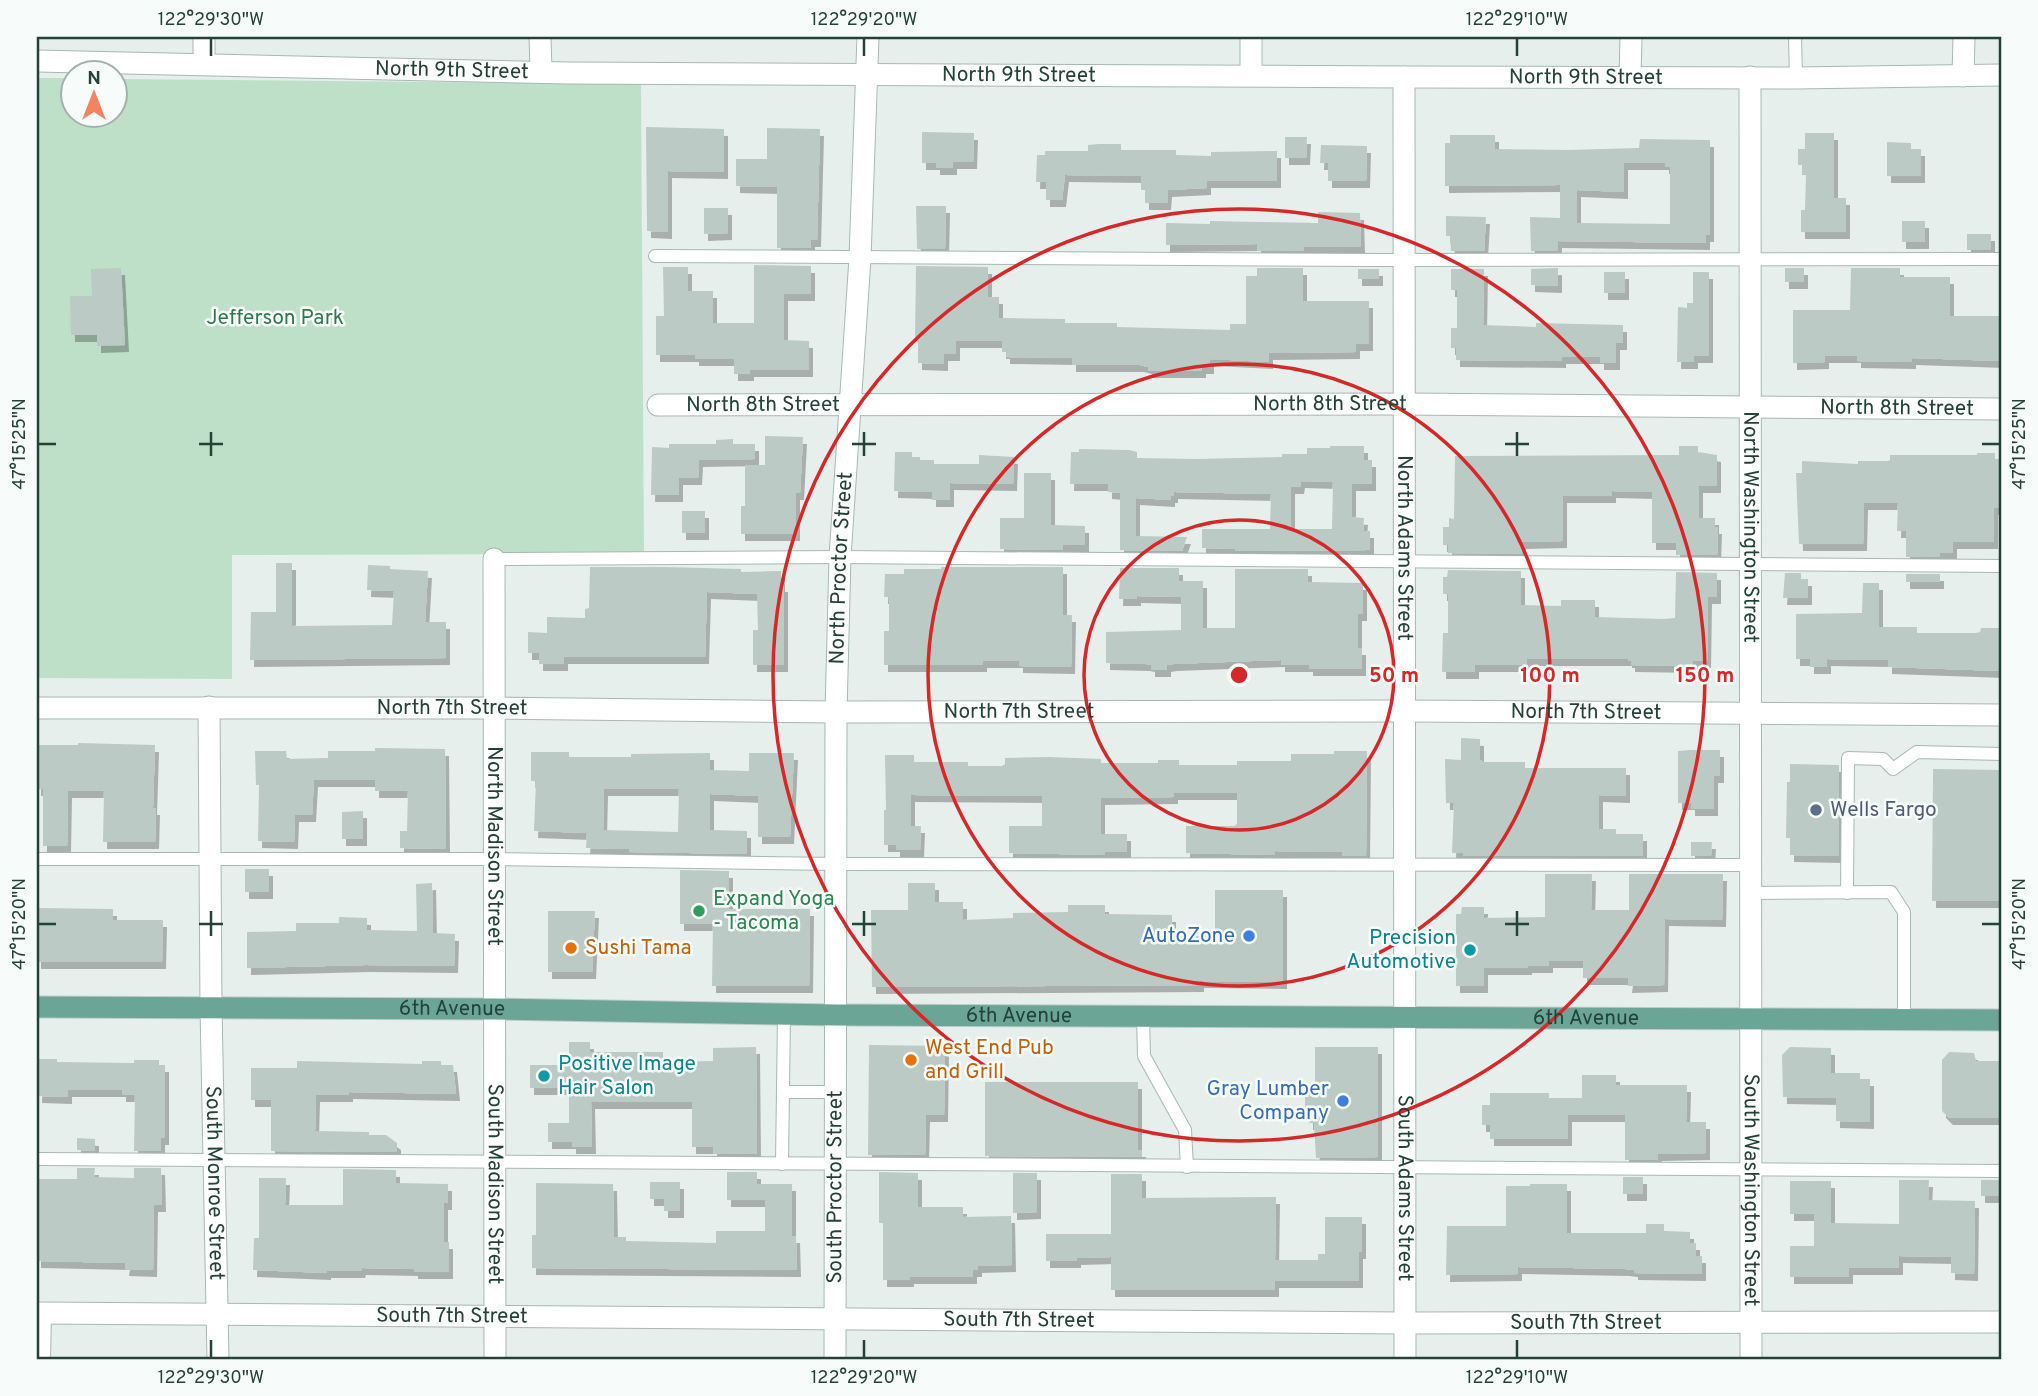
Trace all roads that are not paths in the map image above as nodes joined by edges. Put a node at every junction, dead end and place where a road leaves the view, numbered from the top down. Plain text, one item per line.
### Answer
1 (204, 37) edge
2 (540, 37) edge
3 (868, 37) edge
4 (1251, 37) edge
5 (1631, 37) edge
6 (1795, 37) edge
7 (1964, 37) edge
8 (37, 61) edge
9 (204, 63) junction
10 (541, 71) junction
11 (868, 74) junction
12 (1251, 75) junction
13 (2001, 75) edge
14 (1964, 76) junction
15 (1630, 77) junction
16 (1750, 77) junction
17 (1404, 78) junction
18 (1796, 78) junction
19 (655, 256) dead end
20 (860, 258) junction
21 (1751, 258) junction
22 (1404, 260) junction
23 (2001, 260) edge
24 (1404, 404) junction
25 (658, 405) dead end
26 (849, 405) junction
27 (1751, 408) junction
28 (2001, 409) edge
29 (840, 557) junction
30 (494, 559) joint
31 (1406, 562) junction
32 (1751, 564) junction
33 (2001, 566) edge
34 (209, 707) junction
35 (37, 708) edge
36 (494, 708) junction
37 (1404, 711) junction
38 (836, 712) junction
39 (1751, 713) junction
40 (2001, 715) edge
41 (2001, 754) edge
42 (37, 859) edge
43 (495, 859) junction
44 (210, 860) junction
45 (1404, 863) junction
46 (837, 864) junction
47 (1751, 865) junction
48 (1751, 893) junction
49 (1847, 893) junction
50 (37, 1007) edge
51 (211, 1007) junction
52 (495, 1009) junction
53 (783, 1014) junction
54 (836, 1015) junction
55 (1143, 1016) junction
56 (1404, 1017) junction
57 (1751, 1020) junction
58 (1904, 1020) junction
59 (2001, 1020) edge
60 (783, 1092) junction
61 (837, 1092) junction
62 (37, 1159) edge
63 (214, 1160) junction
64 (495, 1160) junction
65 (782, 1164) junction
66 (836, 1164) junction
67 (1187, 1167) junction
68 (1405, 1168) junction
69 (1751, 1170) junction
70 (2001, 1171) edge
71 (41, 1313) edge
72 (217, 1315) junction
73 (496, 1315) junction
74 (835, 1320) junction
75 (2001, 1322) edge
76 (1405, 1323) junction
77 (1751, 1324) junction
78 (44, 1359) edge
79 (218, 1359) edge
80 (495, 1359) edge
81 (835, 1359) edge
82 (1405, 1359) edge
83 (1751, 1359) edge

1 - 9 street
2 - 10 street
3 - 11 street, North Proctor Street
4 - 12 street
5 - 15 street
6 - 18 lane
7 - 14 street
8 - 9 street, North 9th Street
9 - 10 street, North 9th Street
10 - 11 street, North 9th Street
11 - 12 street, North 9th Street
11 - 20 street, North Proctor Street
12 - 17 street, North 9th Street
13 - 14 street, North 9th Street
14 - 18 street, North 9th Street
15 - 16 street, North 9th Street
15 - 17 street, North 9th Street
16 - 18 street, North 9th Street
16 - 21 street, North Washington Street
17 - 22 street, North Adams Street
19 - 20 lane
20 - 22 lane
20 - 26 street, North Proctor Street
21 - 22 lane
21 - 23 lane
21 - 27 street, North Washington Street
22 - 24 street, North Adams Street
24 - 26 street, North 8th Street
24 - 27 street, North 8th Street
24 - 31 street, North Adams Street
25 - 26 street, North 8th Street
26 - 29 street, North Proctor Street
27 - 28 street, North 8th Street
27 - 32 street, North Washington Street
29 - 30 lane
29 - 31 lane
29 - 38 street, North Proctor Street
30 - 36 street, North Madison Street
31 - 32 lane
31 - 37 street, North Adams Street
32 - 33 lane
32 - 39 street, North Washington Street
34 - 35 street, North 7th Street
34 - 36 street, North 7th Street
34 - 44 street, South Monroe Street
36 - 38 street, North 7th Street
36 - 43 street, North Madison Street
37 - 38 street, North 7th Street
37 - 39 street, North 7th Street
37 - 45 street, North Adams Street
38 - 46 street, North Proctor Street
39 - 40 street, North 7th Street
39 - 47 street, North Washington Street
41 - 49 lane
42 - 44 lane
43 - 44 lane
43 - 46 lane
43 - 52 street, North Madison Street
44 - 51 street, South Monroe Street
45 - 46 lane
45 - 47 lane
45 - 56 street, North Adams Street
46 - 54 street, North Proctor Street
47 - 48 street, North Washington Street
48 - 49 lane
48 - 57 street, North Washington Street
49 - 58 lane
50 - 51 main road, 6th Avenue
51 - 52 main road, 6th Avenue
51 - 63 street, South Monroe Street
52 - 53 main road, 6th Avenue
52 - 64 street, South Madison Street
53 - 54 main road, 6th Avenue
53 - 60 lane
54 - 55 main road, 6th Avenue
54 - 61 street, South Proctor Street
55 - 56 main road, 6th Avenue
55 - 67 lane
56 - 57 main road, 6th Avenue
56 - 68 street, South Adams Street
57 - 58 main road, 6th Avenue
57 - 69 street, South Washington Street
58 - 59 main road, 6th Avenue
60 - 61 lane
60 - 65 lane
61 - 66 street, South Proctor Street
62 - 63 lane
63 - 64 lane
63 - 72 street, South Monroe Street
64 - 65 lane
64 - 73 street, South Madison Street
65 - 66 lane
66 - 67 lane
66 - 74 street, South Proctor Street
67 - 68 lane
68 - 69 lane
68 - 76 street, South Adams Street
69 - 70 lane
69 - 77 street, South Washington Street
71 - 72 street, South 7th Street
71 - 78 lane
72 - 73 street, South 7th Street
72 - 79 street, South Monroe Street
73 - 74 street, South 7th Street
73 - 80 street, South Madison Street
74 - 76 street, South 7th Street
74 - 81 street, South Proctor Street
75 - 77 street, South 7th Street
76 - 77 street, South 7th Street
76 - 82 street, South Adams Street
77 - 83 street, South Washington Street

